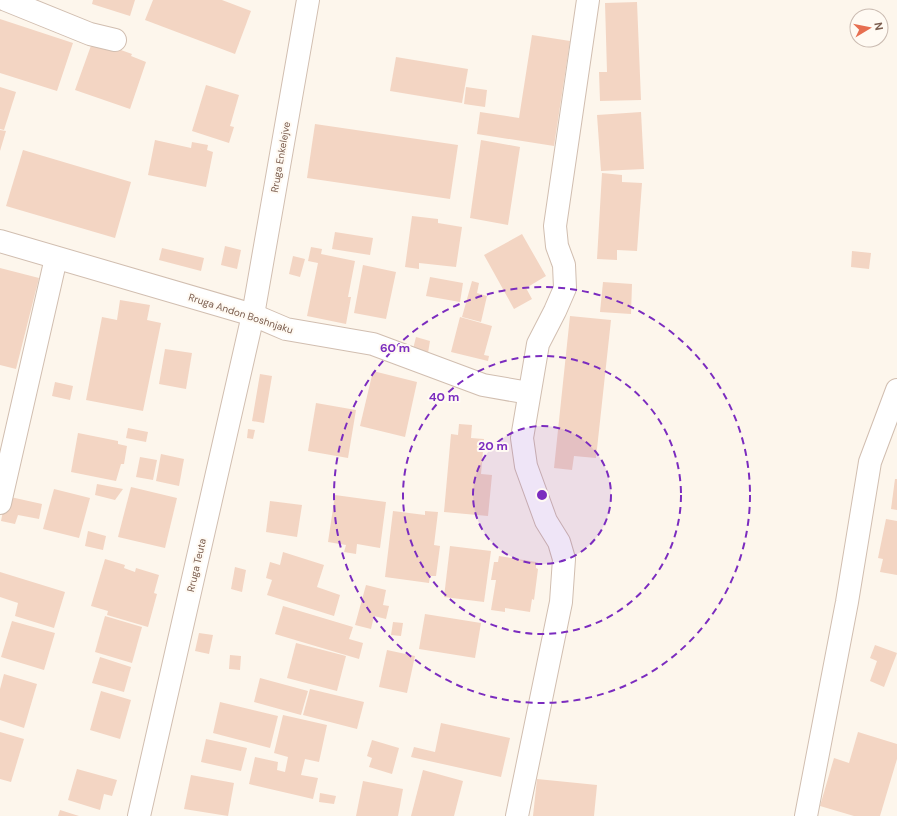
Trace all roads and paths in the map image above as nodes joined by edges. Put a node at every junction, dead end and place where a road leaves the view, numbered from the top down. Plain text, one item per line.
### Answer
1 (6, 0) edge
2 (308, 0) edge
3 (588, 0) edge
4 (115, 40) dead end
5 (0, 242) edge
6 (56, 258) junction
7 (253, 315) junction
8 (897, 390) edge
9 (529, 393) junction
10 (0, 503) edge
11 (139, 816) edge
12 (517, 816) edge
13 (806, 816) edge

1 - 4 street
2 - 7 street, Rruga Enkelejve
3 - 9 street
5 - 6 street, Rruga Andon Boshnjaku
6 - 7 street, Rruga Andon Boshnjaku
6 - 10 street
7 - 9 street, Rruga Andon Boshnjaku
7 - 11 street, Rruga Teuta
8 - 13 street
9 - 12 street

